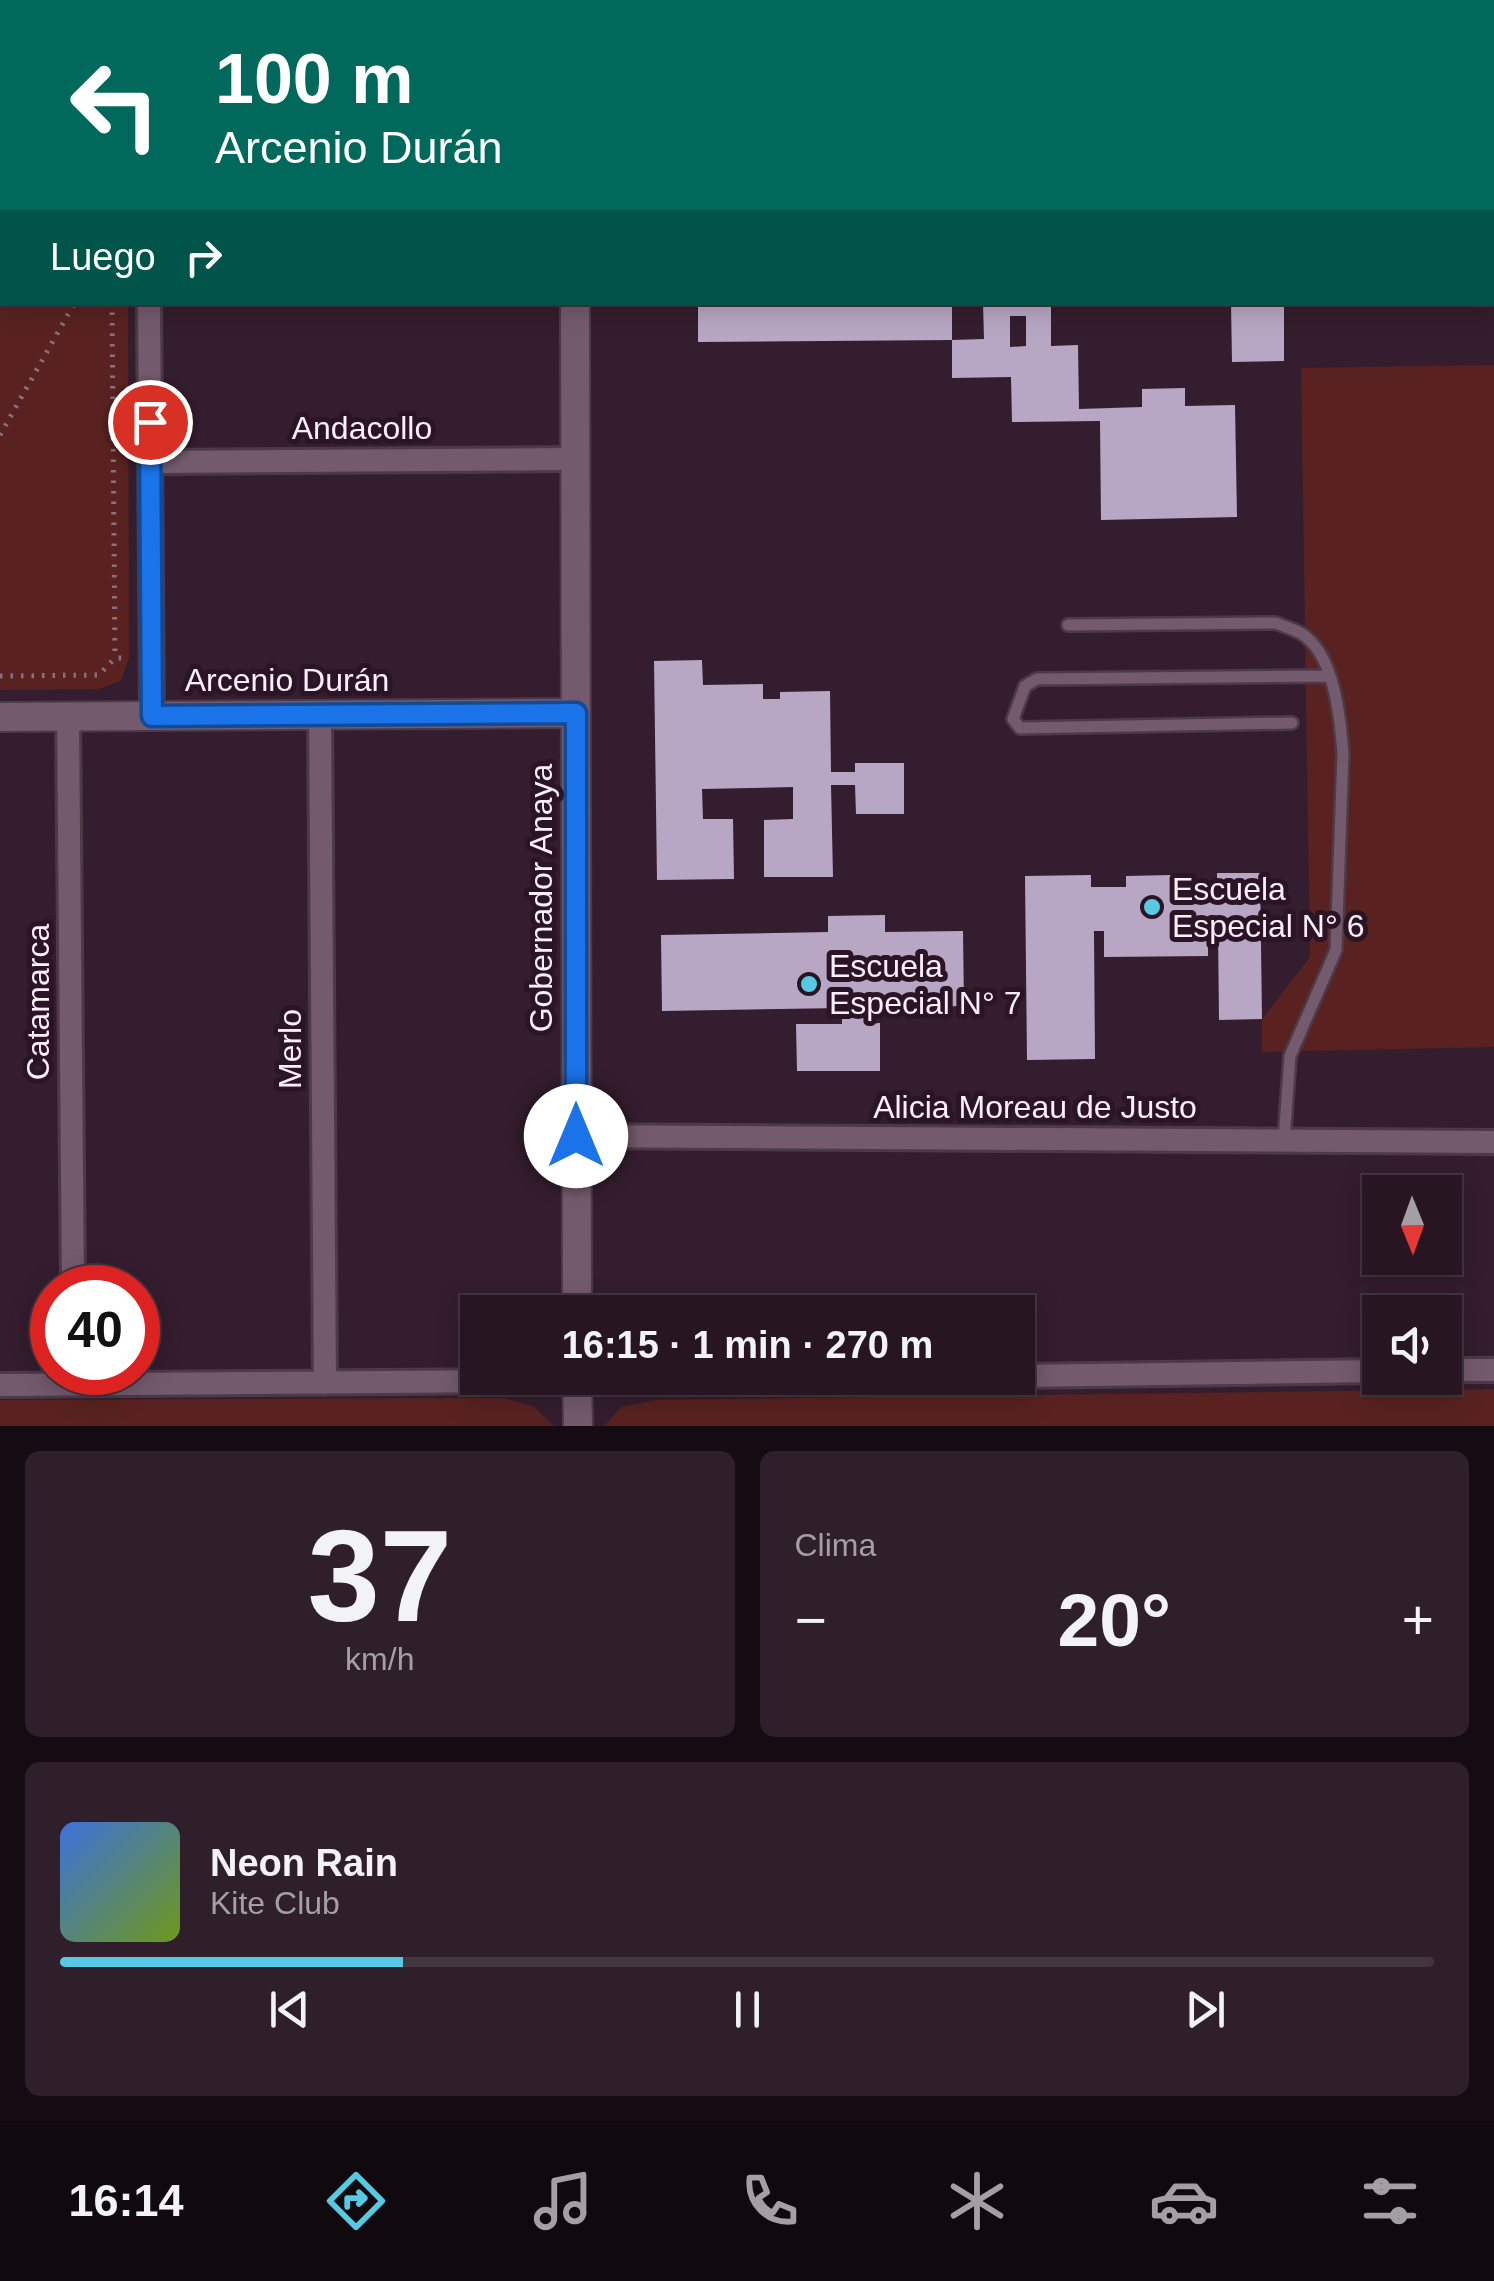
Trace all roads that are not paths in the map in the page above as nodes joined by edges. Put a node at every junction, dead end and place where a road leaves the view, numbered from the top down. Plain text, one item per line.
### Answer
1 (149, 305) edge
2 (574, 305) edge
3 (575, 458) junction
4 (150, 462) junction
5 (1068, 624) dead end
6 (1328, 676) junction
7 (576, 713) junction
8 (320, 715) junction
9 (68, 716) junction
10 (152, 716) junction
11 (0, 717) edge
12 (1292, 722) dead end
13 (576, 1136) junction
14 (1284, 1141) junction
15 (1494, 1142) edge
16 (72, 1265) edge
17 (577, 1295) edge
18 (1462, 1370) edge
19 (1494, 1370) edge
20 (1362, 1371) edge
21 (1035, 1376) edge
22 (160, 1380) edge
23 (460, 1381) edge
24 (30, 1382) edge
25 (325, 1383) junction
26 (0, 1384) edge
27 (577, 1395) edge
28 (578, 1426) edge

1 - 4 street
2 - 3 street, Gobernador Anaya
3 - 4 street, Andacollo
3 - 7 street, Gobernador Anaya
4 - 10 street
5 - 6 lane
6 - 12 lane
6 - 14 lane
7 - 8 street, Arcenio Durán
7 - 13 street, Gobernador Anaya
8 - 10 street, Arcenio Durán
8 - 25 street, Merlo
9 - 10 street, Arcenio Durán
9 - 11 street, Arcenio Durán
9 - 16 street, Catamarca
13 - 14 street, Alicia Moreau de Justo
13 - 17 street, Gobernador Anaya
14 - 15 street, Alicia Moreau de Justo
18 - 19 street
20 - 21 street
22 - 25 street
23 - 25 street
24 - 26 street
27 - 28 street

